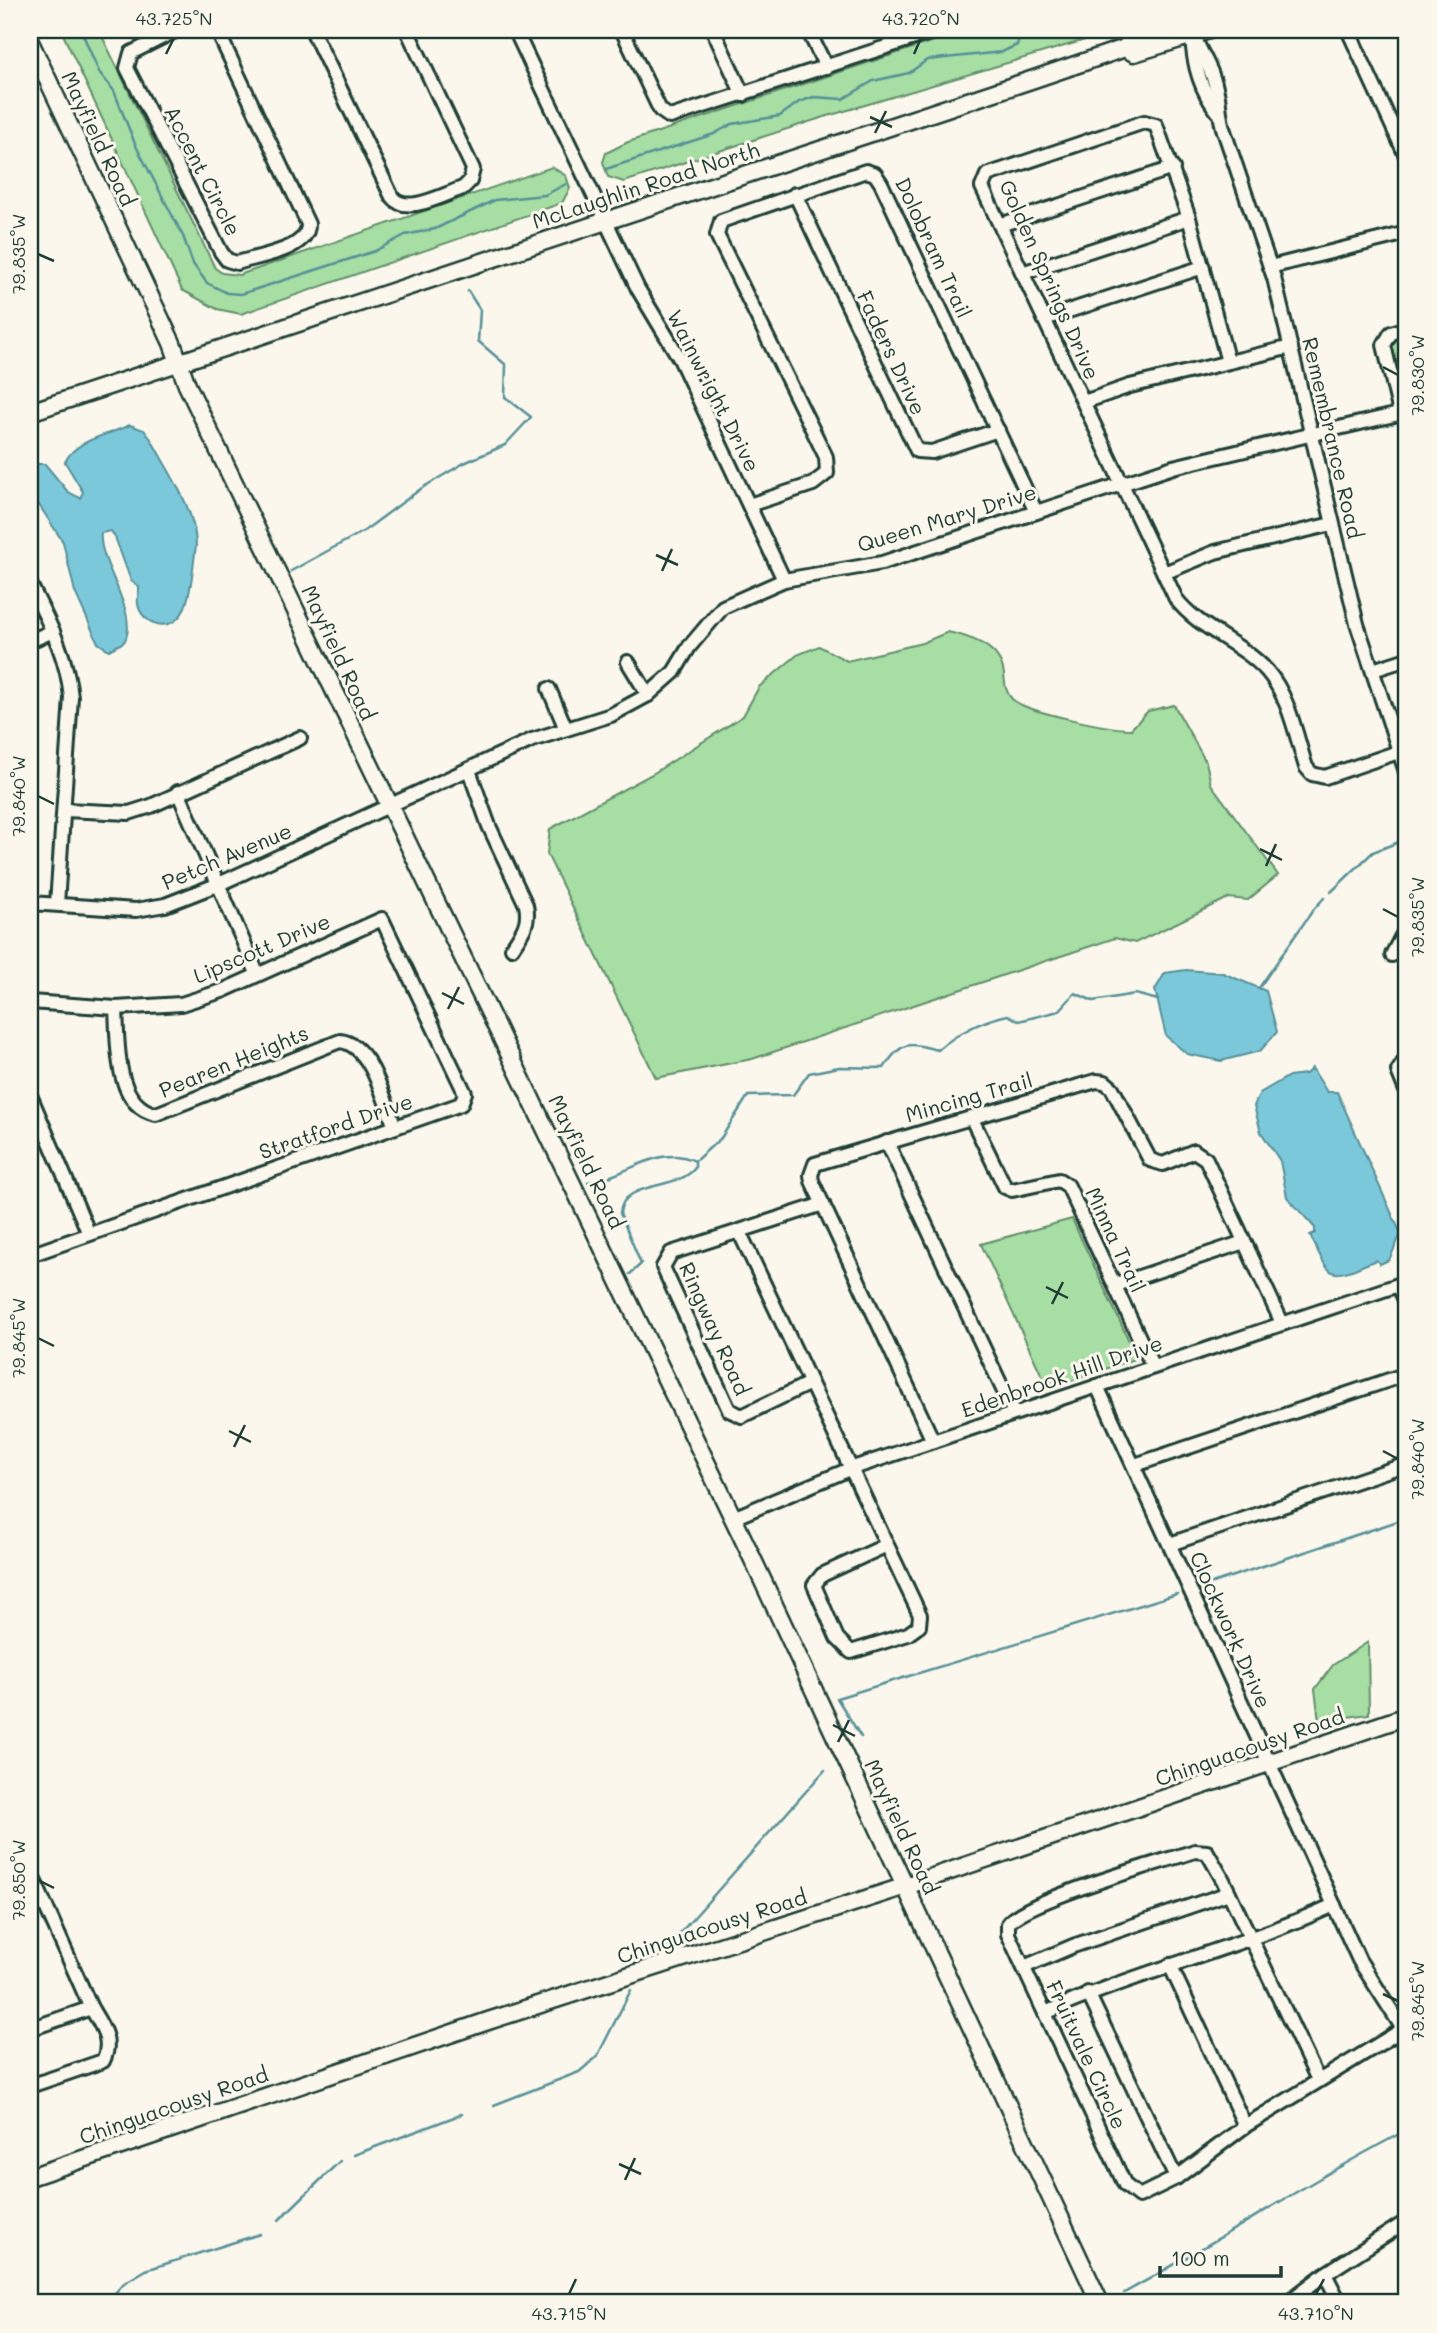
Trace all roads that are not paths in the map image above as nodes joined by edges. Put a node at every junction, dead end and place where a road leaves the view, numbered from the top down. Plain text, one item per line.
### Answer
1 (177, 30) edge
2 (217, 30) edge
3 (312, 30) edge
4 (515, 30) edge
5 (622, 30) edge
6 (713, 30) edge
7 (808, 30) edge
8 (939, 30) edge
9 (1162, 30) edge
10 (1209, 30) edge
11 (1348, 30) edge
12 (411, 31) edge
13 (1191, 32) edge
14 (912, 34) edge
15 (30, 42) edge
16 (1125, 48) junction
17 (826, 67) junction
18 (743, 95) junction
19 (1407, 158) edge
20 (1173, 168) junction
21 (795, 194) junction
22 (1189, 218) junction
23 (606, 221) junction
24 (1000, 225) junction
25 (1407, 233) edge
26 (1203, 267) junction
27 (1270, 267) junction
28 (1022, 273) junction
29 (1044, 319) junction
30 (1407, 328) edge
31 (1291, 347) junction
32 (1228, 362) junction
33 (179, 363) junction
34 (1083, 402) junction
35 (30, 412) edge
36 (1404, 412) edge
37 (998, 430) junction
38 (1311, 434) junction
39 (1121, 484) junction
40 (749, 505) junction
41 (1036, 512) junction
42 (1332, 524) junction
43 (1164, 573) junction
44 (785, 580) junction
45 (30, 584) edge
46 (52, 631) junction
47 (30, 641) edge
48 (1407, 659) edge
49 (628, 662) dead end
50 (1373, 670) junction
51 (549, 689) dead end
52 (648, 695) junction
53 (566, 729) junction
54 (300, 738) dead end
55 (1403, 750) edge
56 (468, 770) junction
57 (1407, 775) edge
58 (178, 792) junction
59 (389, 808) junction
60 (65, 810) junction
61 (219, 884) junction
62 (30, 903) edge
63 (57, 904) junction
64 (382, 919) joint
65 (1407, 933) edge
66 (512, 947) dead end
67 (1392, 955) dead end
68 (257, 973) junction
69 (30, 1002) edge
70 (116, 1008) junction
71 (1407, 1057) edge
72 (1407, 1093) edge
73 (30, 1095) edge
74 (971, 1117) junction
75 (395, 1127) junction
76 (887, 1142) junction
77 (823, 1204) junction
78 (739, 1231) junction
79 (89, 1234) junction
80 (1244, 1242) junction
81 (30, 1255) edge
82 (1403, 1283) edge
83 (1115, 1285) junction
84 (1407, 1304) edge
85 (1282, 1323) junction
86 (1153, 1367) junction
87 (1407, 1374) edge
88 (810, 1383) junction
89 (1097, 1386) junction
90 (1014, 1413) junction
91 (933, 1441) junction
92 (1407, 1464) edge
93 (1135, 1465) junction
94 (849, 1469) junction
95 (733, 1518) junction
96 (1170, 1544) junction
97 (887, 1545) junction
98 (1407, 1716) edge
99 (1269, 1763) junction
100 (30, 1871) edge
101 (906, 1886) junction
102 (1229, 1893) junction
103 (1334, 1905) junction
104 (1251, 1938) junction
105 (1170, 1965) junction
106 (1024, 1967) junction
107 (1088, 1993) junction
108 (91, 2008) junction
109 (1045, 2012) junction
110 (30, 2029) edge
111 (1406, 2031) edge
112 (1318, 2080) junction
113 (30, 2086) edge
114 (1245, 2126) junction
115 (30, 2177) edge
116 (1175, 2178) junction
117 (1407, 2221) edge
118 (1325, 2274) junction
119 (1100, 2303) edge
120 (1287, 2303) edge
121 (1340, 2303) edge

1 - 2 street, Accent Circle
3 - 12 street
4 - 23 street, Wainwright Drive
5 - 18 street
6 - 18 street
7 - 17 street
8 - 14 street
9 - 16 main road, McLaughlin Road North
10 - 13 main road, McLaughlin Road North
11 - 19 street
13 - 16 main road, McLaughlin Road North
13 - 27 street, Remembrance Road
14 - 17 street
15 - 33 main road, Mayfield Road
16 - 23 main road, McLaughlin Road North
17 - 18 street
20 - 22 street, Golden Springs Drive
20 - 24 street
20 - 24 street, Golden Springs Drive
21 - 37 street, Dolobram Trail
21 - 37 street, Faders Drive
21 - 40 street, Dolobram Trail
22 - 26 street, Golden Springs Drive
22 - 28 street
23 - 33 main road, McLaughlin Road North
23 - 40 street, Wainwright Drive
24 - 28 street, Golden Springs Drive
25 - 27 street
26 - 29 street
26 - 32 street, Golden Springs Drive
27 - 31 street, Remembrance Road
28 - 29 street, Golden Springs Drive
29 - 34 street, Golden Springs Drive
30 - 36 street
31 - 32 street
31 - 38 street, Remembrance Road
32 - 34 street
33 - 35 main road, McLaughlin Road North
33 - 59 main road, Mayfield Road
34 - 39 street, Golden Springs Drive
36 - 38 street, Queen Mary Drive
37 - 41 street, Dolobram Trail
38 - 39 street, Queen Mary Drive
38 - 42 street, Remembrance Road
39 - 41 street, Queen Mary Drive
39 - 43 street, Golden Springs Drive
40 - 44 street, Wainwright Drive
41 - 44 street, Queen Mary Drive
42 - 43 street
42 - 50 street, Remembrance Road
43 - 55 street, Golden Springs Drive
44 - 52 street, Queen Mary Drive
45 - 46 street
46 - 47 street
46 - 60 street
48 - 50 street
49 - 52 street
50 - 55 street, Remembrance Road
51 - 53 street
52 - 53 street, Queen Mary Drive
53 - 56 street, Queen Mary Drive
54 - 58 street
55 - 57 street, Remembrance Road
56 - 59 street, Queen Mary Drive
56 - 66 street
58 - 60 street
58 - 61 street
59 - 61 street, Petch Avenue
59 - 95 main road, Mayfield Road
60 - 63 street
61 - 63 street, Petch Avenue
61 - 68 street
62 - 63 street, Petch Avenue
64 - 68 street, Lipscott Drive
64 - 75 street, Stratford Drive
65 - 67 street
68 - 70 street, Lipscott Drive
69 - 70 street, Lipscott Drive
70 - 75 street, Pearen Heights
71 - 72 street
73 - 79 street
74 - 76 street, Mincing Trail
74 - 80 street, Mincing Trail
74 - 83 street, Minna Trail
75 - 79 street, Stratford Drive
76 - 77 street, Mincing Trail
76 - 90 street
77 - 78 street, Ringway Road
77 - 91 street, Mincing Trail
78 - 88 street
78 - 88 street, Ringway Road
79 - 81 street, Stratford Drive
80 - 83 street
80 - 85 street, Mincing Trail
82 - 84 street
82 - 85 street, Edenbrook Hill Drive
83 - 86 street, Minna Trail
85 - 86 street, Edenbrook Hill Drive
86 - 89 street, Edenbrook Hill Drive
87 - 93 street
88 - 94 street
89 - 90 street, Edenbrook Hill Drive
89 - 93 street, Clockwork Drive
90 - 91 street, Edenbrook Hill Drive
91 - 94 street, Edenbrook Hill Drive
92 - 96 street
93 - 96 street, Clockwork Drive
94 - 95 street, Edenbrook Hill Drive
94 - 97 street
95 - 101 main road, Mayfield Road
96 - 99 street, Clockwork Drive
97 - 97 street
98 - 99 main road, Chinguacousy Road
99 - 101 main road, Chinguacousy Road
99 - 103 street, Clockwork Drive
100 - 108 street
101 - 115 main road, Chinguacousy Road
101 - 119 main road, Mayfield Road
102 - 104 street, Fruitvale Circle
102 - 106 street
102 - 106 street, Fruitvale Circle
103 - 104 street
103 - 111 street, Clockwork Drive
104 - 105 street
104 - 112 street, Fruitvale Circle
105 - 107 street
105 - 114 street
106 - 109 street, Fruitvale Circle
107 - 109 street
107 - 116 street
108 - 110 street
108 - 113 street
109 - 116 street, Fruitvale Circle
111 - 112 street, Fruitvale Circle
112 - 114 street, Fruitvale Circle
114 - 116 street, Fruitvale Circle
117 - 118 street
118 - 120 street
118 - 121 street

